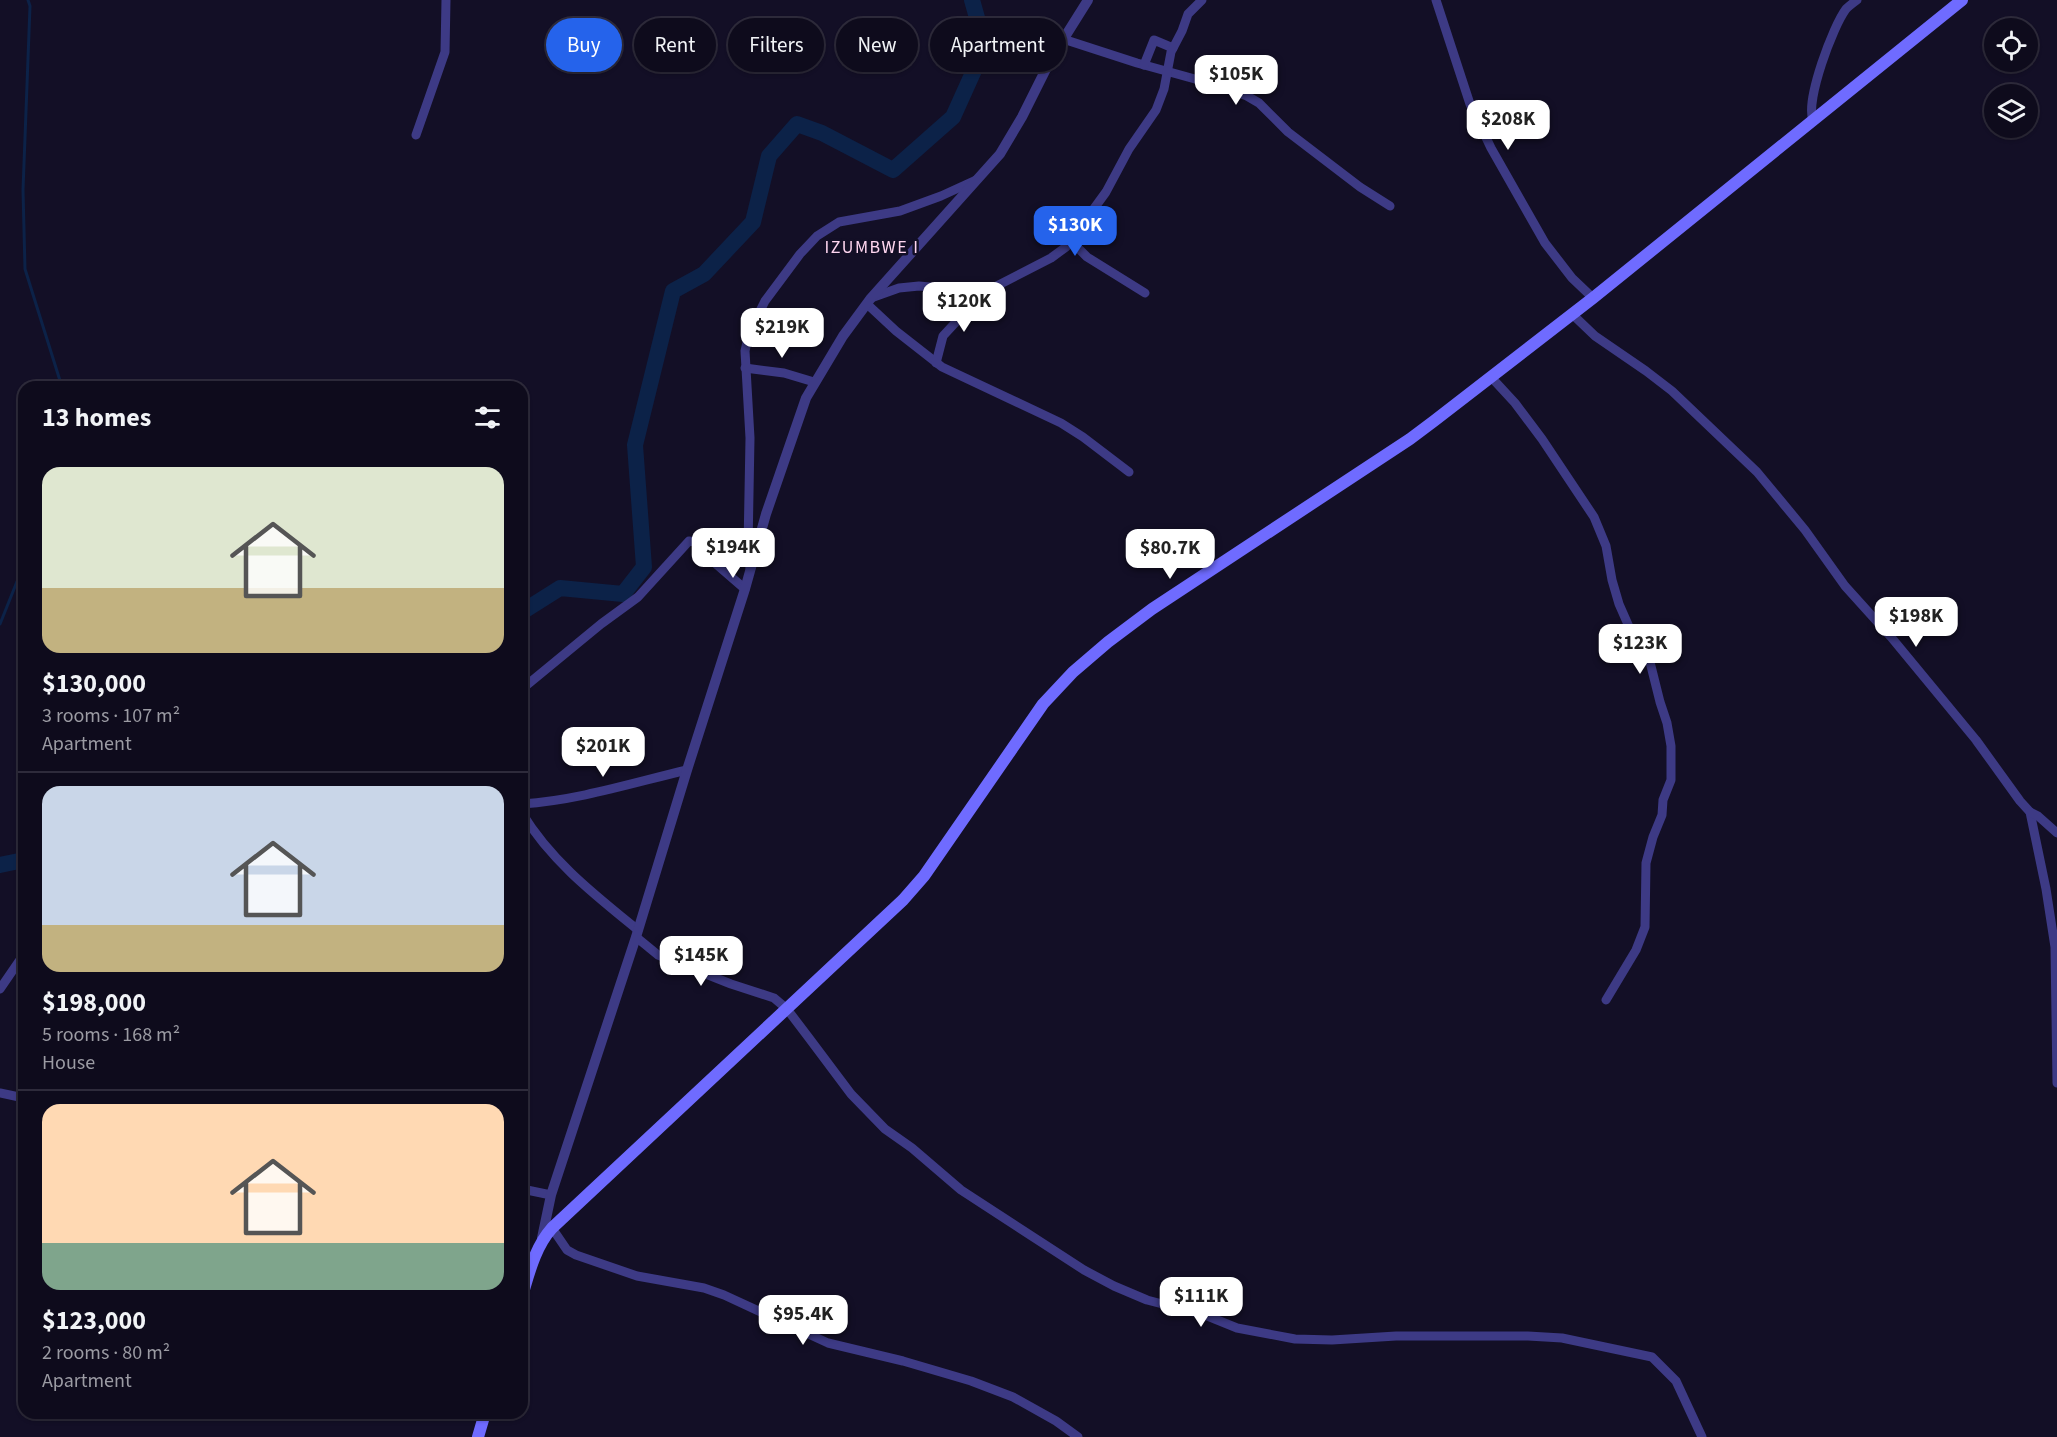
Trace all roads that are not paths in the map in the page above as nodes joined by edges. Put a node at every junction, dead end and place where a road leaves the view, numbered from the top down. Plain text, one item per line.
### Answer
1 (446, 0) edge
2 (1088, 0) edge
3 (1202, 0) edge
4 (1436, 0) edge
5 (1857, 0) edge
6 (1962, 0) edge
7 (1066, 34) edge
8 (1066, 40) edge
9 (1173, 48) junction
10 (1144, 65) junction
11 (1045, 72) edge
12 (1167, 72) junction
13 (1813, 120) junction
14 (416, 135) dead end
15 (981, 178) junction
16 (1390, 206) dead end
17 (1072, 242) junction
18 (976, 292) junction
19 (1145, 293) dead end
20 (1593, 298) junction
21 (869, 301) junction
22 (1572, 314) junction
23 (936, 363) junction
24 (745, 368) junction
25 (1491, 377) junction
26 (814, 382) junction
27 (1129, 472) dead end
28 (750, 568) junction
29 (745, 589) junction
30 (528, 684) edge
31 (687, 770) junction
32 (528, 803) edge
33 (2030, 812) junction
34 (528, 823) edge
35 (2057, 833) edge
36 (637, 934) junction
37 (18, 963) edge
38 (0, 990) edge
39 (1606, 999) dead end
40 (787, 1009) junction
41 (2057, 1083) edge
42 (0, 1093) edge
43 (18, 1097) edge
44 (528, 1190) edge
45 (551, 1195) junction
46 (552, 1228) junction
47 (543, 1238) junction
48 (528, 1279) edge
49 (483, 1419) edge
50 (478, 1437) edge
51 (1078, 1437) edge
52 (1702, 1437) edge

1 - 14 street
2 - 7 street
3 - 9 street
4 - 20 street
5 - 13 street
6 - 13 main road
8 - 10 street
9 - 10 street
9 - 12 street
10 - 12 street
11 - 15 street
12 - 16 street
12 - 17 street
13 - 20 main road
15 - 21 street
15 - 24 street
17 - 18 street
17 - 19 street
18 - 21 street
18 - 23 street
20 - 22 main road
21 - 23 street
21 - 26 street
22 - 25 main road
22 - 33 street
23 - 27 street
24 - 26 street
24 - 28 street
25 - 39 street
25 - 40 main road
26 - 28 street
28 - 29 street
29 - 30 street
29 - 31 street
31 - 32 street
31 - 36 street
33 - 35 street
33 - 41 street
34 - 36 street
36 - 40 street
36 - 45 street
37 - 38 street
40 - 46 main road
40 - 52 street
42 - 43 street
44 - 45 street
45 - 47 street
46 - 47 main road
46 - 51 street
47 - 48 main road
49 - 50 main road

